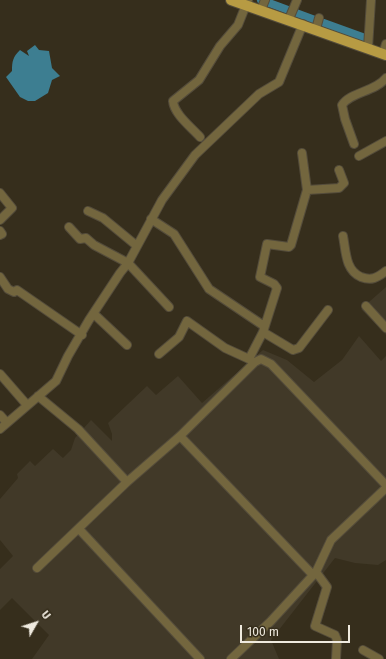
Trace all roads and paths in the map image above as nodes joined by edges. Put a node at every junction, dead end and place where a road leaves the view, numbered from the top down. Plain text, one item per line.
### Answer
1 (231, 0) edge
2 (297, 0) edge
3 (371, 0) edge
4 (247, 3) edge
5 (263, 5) edge
6 (289, 18) junction
7 (319, 18) dead end
8 (303, 24) junction
9 (316, 29) junction
10 (368, 48) junction
11 (385, 50) edge
12 (386, 78) edge
13 (200, 137) dead end
14 (386, 141) edge
15 (354, 144) dead end
16 (302, 153) dead end
17 (359, 156) dead end
18 (339, 170) dead end
19 (307, 190) junction
20 (0, 193) edge
21 (88, 211) dead end
22 (152, 219) junction
23 (0, 220) edge
24 (69, 228) dead end
25 (0, 231) edge
26 (0, 235) edge
27 (344, 236) dead end
28 (137, 246) junction
29 (128, 263) junction
30 (386, 271) edge
31 (0, 278) edge
32 (366, 306) dead end
33 (169, 307) dead end
34 (328, 310) dead end
35 (94, 314) junction
36 (386, 328) edge
37 (263, 329) junction
38 (82, 335) junction
39 (127, 345) dead end
40 (159, 354) dead end
41 (0, 374) edge
42 (38, 396) junction
43 (27, 405) junction
44 (0, 415) edge
45 (7, 423) junction
46 (0, 429) edge
47 (180, 436) junction
48 (127, 482) junction
49 (386, 487) edge
50 (79, 529) junction
51 (37, 568) dead end
52 (315, 573) junction
53 (363, 650) dead end
54 (200, 659) edge
55 (231, 659) edge
56 (336, 659) edge
57 (379, 659) edge

1 - 4 main road
2 - 6 street
3 - 10 street
4 - 5 main road
4 - 13 street
5 - 6 main road
6 - 8 main road
7 - 9 street
8 - 9 main road
8 - 22 street
9 - 10 main road
10 - 11 main road
12 - 15 street
14 - 17 street
16 - 19 street
18 - 19 street
19 - 37 street
20 - 23 street
21 - 28 street
22 - 28 street
22 - 37 street
24 - 29 street
25 - 26 street
27 - 30 street
28 - 29 street
29 - 33 street
29 - 35 street
31 - 38 street
32 - 36 street
34 - 37 street
35 - 38 street
35 - 39 street
37 - 40 street
38 - 42 street
41 - 43 street
42 - 43 street
42 - 48 street
43 - 45 street
44 - 45 street
45 - 46 street
47 - 48 street
47 - 49 street
47 - 52 street
48 - 50 street
49 - 52 street
50 - 51 street
50 - 54 street
52 - 55 street
52 - 56 street
53 - 57 street

